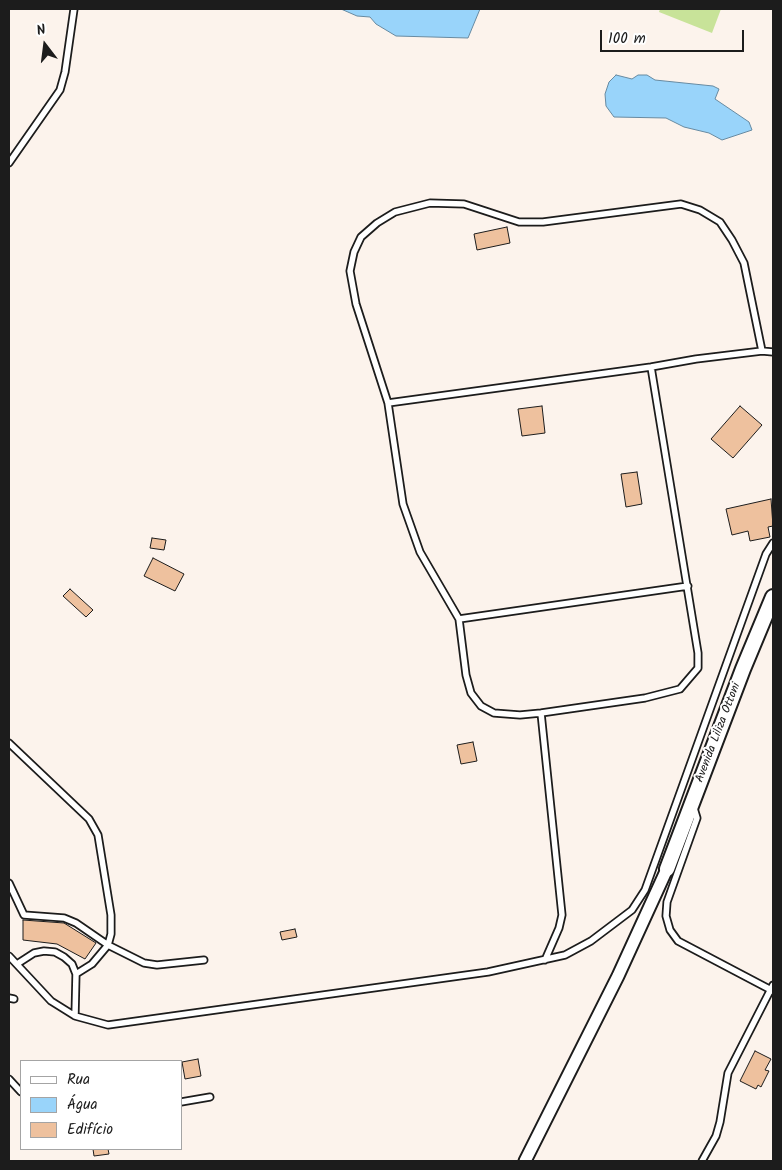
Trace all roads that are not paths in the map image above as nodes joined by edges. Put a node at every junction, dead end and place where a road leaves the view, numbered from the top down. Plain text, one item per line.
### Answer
1 (74, 9) edge
2 (9, 164) edge
3 (762, 351) junction
4 (773, 352) edge
5 (651, 367) junction
6 (388, 403) junction
7 (773, 543) edge
8 (688, 586) junction
9 (773, 598) edge
10 (459, 620) junction
11 (540, 713) junction
12 (9, 743) edge
13 (692, 804) junction
14 (668, 869) joint
15 (9, 883) edge
16 (108, 945) junction
17 (9, 956) edge
18 (204, 960) dead end
19 (545, 960) junction
20 (17, 964) junction
21 (76, 974) junction
22 (772, 989) edge
23 (74, 1016) junction
24 (9, 1079) edge
25 (20, 1091) edge
26 (210, 1097) dead end
27 (182, 1102) edge
28 (525, 1161) edge
29 (702, 1161) edge

1 - 2 lane
3 - 4 lane
3 - 5 lane
3 - 6 lane
5 - 6 lane
5 - 8 lane
6 - 10 lane
7 - 19 lane
8 - 10 lane
8 - 11 lane
9 - 13 street, Avenida Liliza Ottoni
10 - 11 lane
11 - 19 lane
12 - 16 lane
13 - 14 street, Avenida Liliza Ottoni
13 - 22 lane
14 - 28 street
15 - 16 lane
16 - 18 lane
16 - 21 lane
17 - 20 lane
19 - 23 lane
20 - 21 lane
20 - 23 lane
21 - 23 lane
22 - 29 lane
24 - 25 lane
26 - 27 lane

